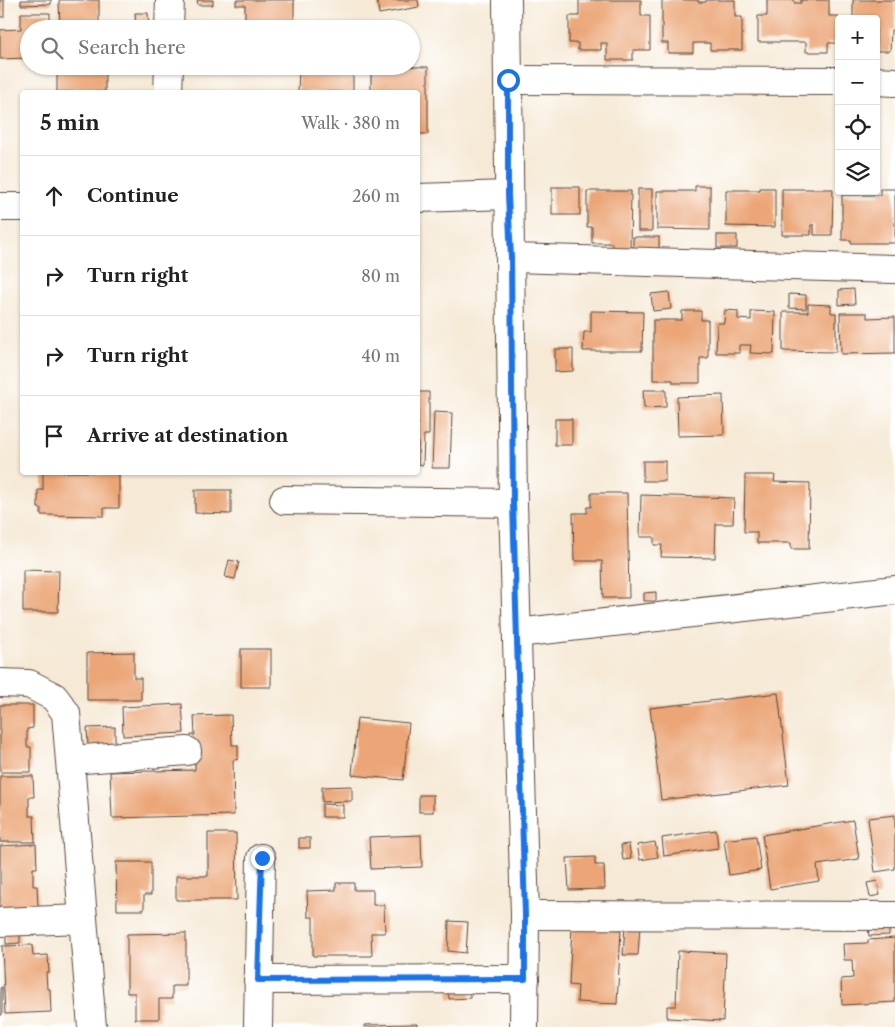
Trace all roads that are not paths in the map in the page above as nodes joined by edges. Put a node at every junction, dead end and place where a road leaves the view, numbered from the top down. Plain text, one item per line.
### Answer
1 (170, 0) edge
2 (507, 0) edge
3 (169, 20) edge
4 (168, 75) edge
5 (508, 80) junction
6 (835, 81) edge
7 (880, 82) edge
8 (895, 82) edge
9 (168, 90) edge
10 (508, 195) junction
11 (420, 198) edge
12 (0, 207) edge
13 (20, 207) edge
14 (511, 258) junction
15 (895, 268) edge
16 (284, 500) dead end
17 (513, 503) junction
18 (895, 590) edge
19 (517, 634) junction
20 (0, 683) edge
21 (187, 751) dead end
22 (71, 760) junction
23 (262, 858) dead end
24 (525, 915) junction
25 (895, 916) edge
26 (84, 919) junction
27 (0, 922) edge
28 (525, 979) junction
29 (258, 980) junction
30 (92, 1027) edge
31 (258, 1027) edge
32 (524, 1027) edge

1 - 3 street
2 - 5 street
4 - 9 street
5 - 6 street
5 - 10 street
7 - 8 street
10 - 11 street
10 - 14 street
12 - 13 street
14 - 15 street
14 - 17 street
16 - 17 street
17 - 19 street
18 - 19 street
19 - 24 street
20 - 22 street
21 - 22 street
22 - 26 street
23 - 29 street
24 - 25 street
24 - 28 street
26 - 27 street
26 - 30 street
28 - 29 street
28 - 32 street
29 - 31 street

